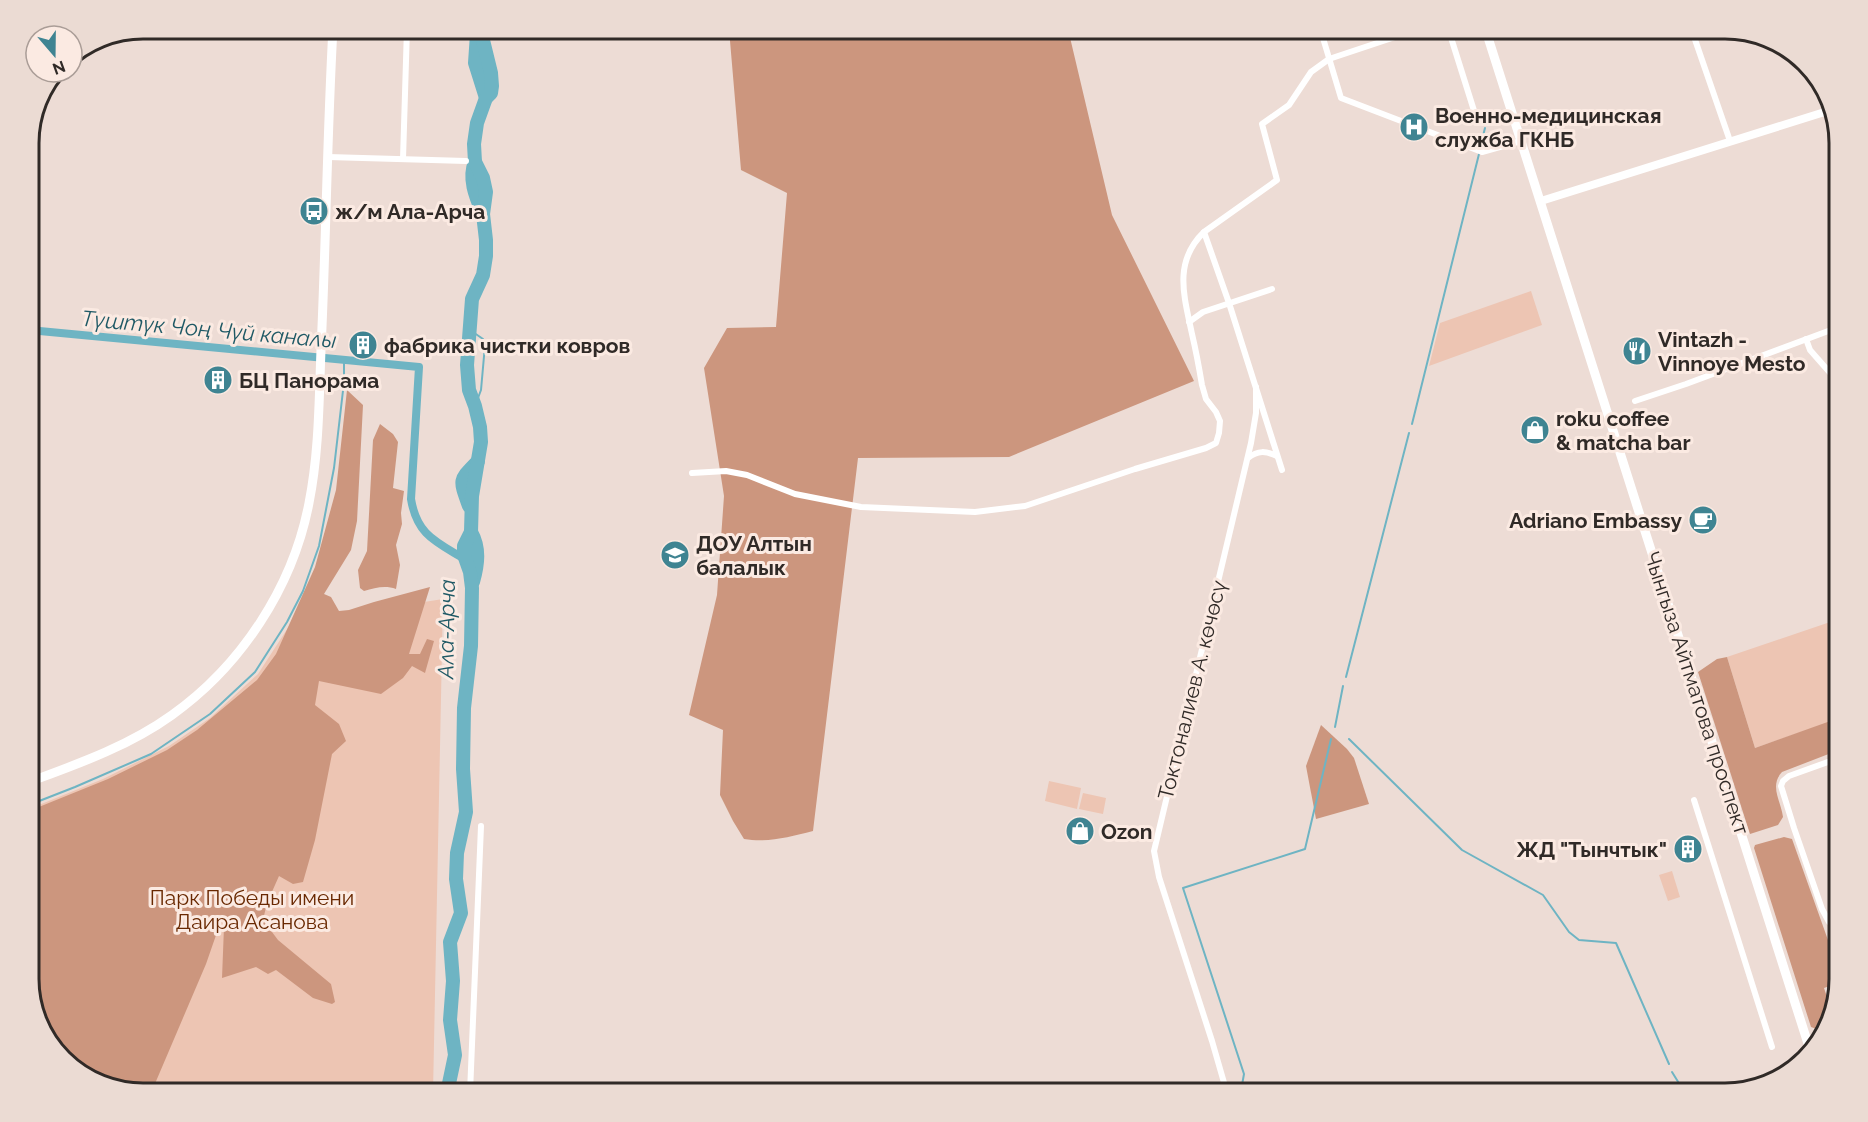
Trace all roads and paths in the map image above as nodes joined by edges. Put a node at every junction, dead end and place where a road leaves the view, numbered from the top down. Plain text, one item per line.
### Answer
1 (333, 39) edge
2 (407, 39) edge
3 (1323, 39) edge
4 (1389, 39) edge
5 (1451, 39) edge
6 (1489, 39) edge
7 (1696, 39) edge
8 (1329, 59) junction
9 (1824, 112) edge
10 (1476, 117) dead end
11 (1521, 141) junction
12 (1730, 141) junction
13 (328, 157) junction
14 (403, 159) junction
15 (466, 161) dead end
16 (1541, 201) junction
17 (1204, 232) junction
18 (1272, 289) dead end
19 (1229, 303) junction
20 (1190, 322) junction
21 (1829, 331) edge
22 (1806, 339) junction
23 (1829, 372) edge
24 (1256, 387) junction
25 (1635, 400) dead end
26 (1277, 456) junction
27 (1248, 459) junction
28 (1282, 470) dead end
29 (692, 473) dead end
30 (1829, 762) edge
31 (39, 778) edge
32 (1694, 800) dead end
33 (481, 826) dead end
34 (1829, 922) edge
35 (1807, 1042) edge
36 (1772, 1047) dead end
37 (470, 1083) edge
38 (1224, 1083) edge

1 - 13 main road
2 - 14 street
3 - 8 street
4 - 8 street
5 - 10 street
6 - 11 main road, Чынгыза Айтматова проспект
7 - 12 street
8 - 11 street
8 - 17 street
9 - 12 street
11 - 16 main road, Чынгыза Айтматова проспект
12 - 16 street
13 - 14 street
13 - 31 main road
14 - 15 street
16 - 35 main road, Чынгыза Айтматова проспект
17 - 19 street
17 - 20 street
18 - 19 street
19 - 20 street
19 - 24 street
20 - 29 street
21 - 22 street
22 - 23 street
22 - 25 street
24 - 26 street
24 - 27 street, Токтоналиев А. көчөсү
26 - 27 street
26 - 28 street
27 - 38 street, Токтоналиев А. көчөсү
30 - 34 street
32 - 36 street
33 - 37 street

